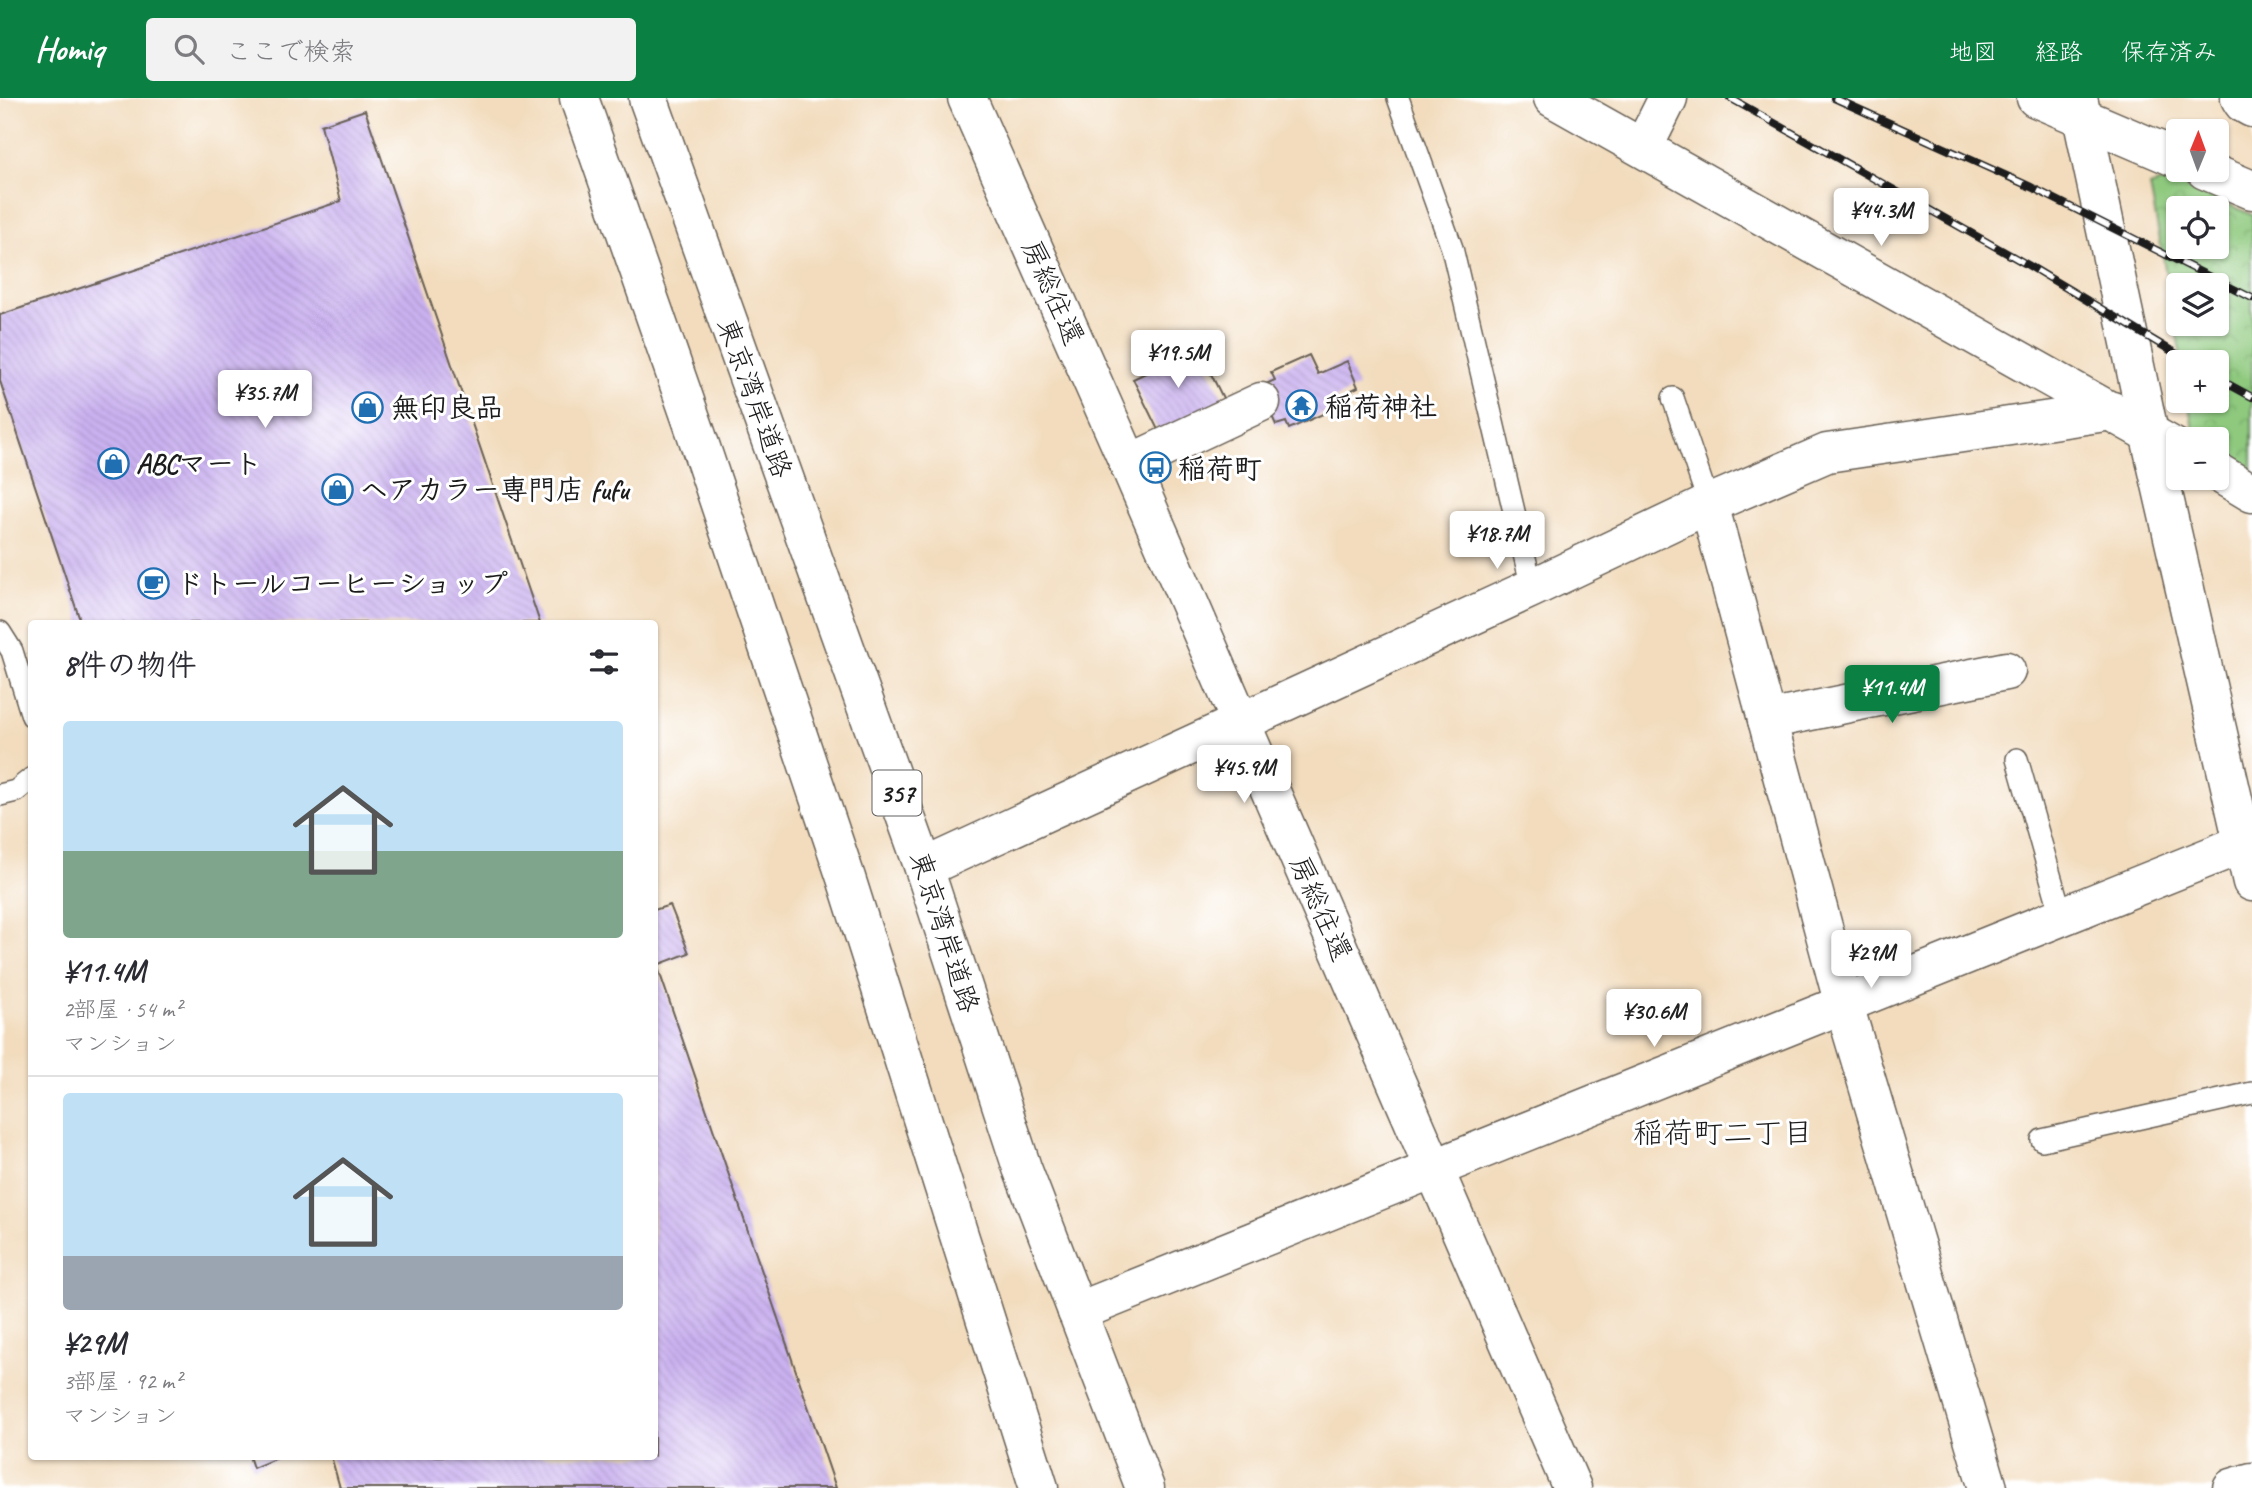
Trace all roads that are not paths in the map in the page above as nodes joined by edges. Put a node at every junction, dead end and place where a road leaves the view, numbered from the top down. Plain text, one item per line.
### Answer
1 (579, 98) edge
2 (648, 98) edge
3 (967, 98) edge
4 (1398, 98) edge
5 (1553, 98) edge
6 (1668, 98) edge
7 (2036, 98) edge
8 (2240, 98) edge
9 (2080, 108) edge
10 (2252, 108) edge
11 (1643, 149) junction
12 (2166, 152) edge
13 (2230, 181) edge
14 (2252, 190) edge
15 (1673, 398) dead end
16 (1261, 402) dead end
17 (2112, 411) junction
18 (2164, 441) edge
19 (1129, 464) junction
20 (2229, 479) edge
21 (2252, 493) edge
22 (1709, 504) junction
23 (1532, 589) junction
24 (0, 632) edge
25 (2006, 671) dead end
26 (28, 703) edge
27 (1767, 720) junction
28 (1240, 722) junction
29 (2017, 759) dead end
30 (28, 781) edge
31 (0, 795) edge
32 (2248, 842) edge
33 (924, 868) junction
34 (2252, 882) edge
35 (2062, 917) junction
36 (1844, 1005) junction
37 (2252, 1093) edge
38 (2042, 1140) dead end
39 (1435, 1167) junction
40 (1077, 1312) junction
41 (2252, 1482) edge
42 (1040, 1488) edge
43 (1145, 1488) edge
44 (1572, 1488) edge
45 (1988, 1488) edge
46 (2232, 1488) edge

1 - 42 main road
2 - 33 main road, 東京湾岸道路 / 357
3 - 19 main road, 房総往還
4 - 23 lane
5 - 11 main road
6 - 11 main road
7 - 9 main road
8 - 10 main road
9 - 12 main road
9 - 18 main road
11 - 17 main road
13 - 14 main road
15 - 22 lane
16 - 19 main road
17 - 18 main road
17 - 22 main road
18 - 32 main road
19 - 28 main road, 房総往還
20 - 21 main road
22 - 23 main road
22 - 27 main road
23 - 28 main road
24 - 26 lane
25 - 27 main road
27 - 36 main road
28 - 33 main road
28 - 39 main road, 房総往還
29 - 35 lane
30 - 31 lane
32 - 34 main road
32 - 35 main road
33 - 40 main road, 東京湾岸道路 / 357
35 - 36 main road
36 - 39 main road
36 - 45 main road
37 - 38 lane
39 - 40 main road
39 - 44 main road, 房総往還
40 - 43 main road, 東京湾岸道路 / 357
41 - 46 main road

